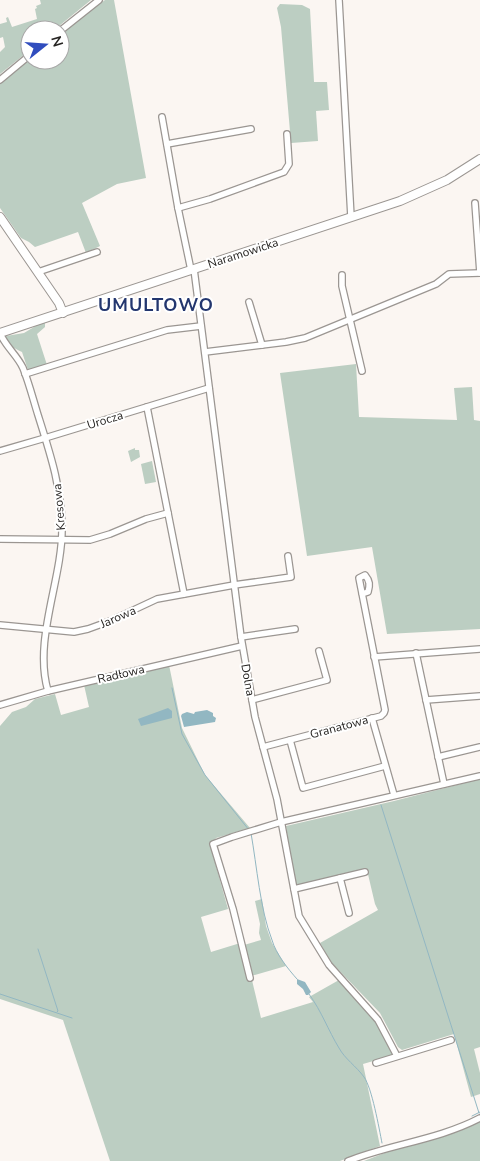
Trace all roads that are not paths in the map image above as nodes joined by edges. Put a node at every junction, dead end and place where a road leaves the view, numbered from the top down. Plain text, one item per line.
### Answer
1 (99, 0) edge
2 (339, 0) edge
3 (70, 23) edge
4 (20, 64) edge
5 (0, 80) edge
6 (162, 117) dead end
7 (251, 129) dead end
8 (287, 134) dead end
9 (167, 144) junction
10 (480, 159) edge
11 (475, 204) dead end
12 (178, 208) junction
13 (351, 217) junction
14 (0, 218) edge
15 (97, 252) dead end
16 (193, 270) junction
17 (38, 272) junction
18 (480, 273) edge
19 (342, 275) dead end
20 (249, 302) dead end
21 (63, 313) junction
22 (351, 320) junction
23 (201, 326) junction
24 (0, 333) edge
25 (262, 345) junction
26 (204, 352) junction
27 (362, 371) dead end
28 (25, 374) junction
29 (209, 388) junction
30 (147, 407) junction
31 (45, 438) junction
32 (0, 451) edge
33 (168, 513) junction
34 (0, 540) edge
35 (62, 540) junction
36 (288, 556) dead end
37 (234, 585) junction
38 (184, 594) junction
39 (362, 594) dead end
40 (0, 626) edge
41 (295, 629) dead end
42 (47, 630) junction
43 (240, 637) junction
44 (242, 646) junction
45 (480, 649) edge
46 (319, 651) dead end
47 (416, 654) junction
48 (374, 656) junction
49 (48, 691) junction
50 (480, 696) edge
51 (252, 700) junction
52 (426, 700) junction
53 (0, 705) edge
54 (372, 718) junction
55 (290, 740) junction
56 (263, 747) junction
57 (480, 748) edge
58 (438, 757) junction
59 (385, 766) junction
60 (480, 776) edge
61 (444, 784) junction
62 (394, 795) junction
63 (282, 822) junction
64 (365, 872) dead end
65 (340, 878) junction
66 (294, 889) junction
67 (349, 913) dead end
68 (250, 978) dead end
69 (451, 1040) dead end
70 (397, 1056) junction
71 (376, 1063) dead end
72 (480, 1118) edge
73 (348, 1161) edge

1 - 3 street
2 - 13 street
4 - 5 street
6 - 9 street, Dolna
7 - 9 street
8 - 12 street
9 - 12 street, Dolna
10 - 13 street, Naramowicka
11 - 18 street
12 - 16 street, Dolna
13 - 16 street, Naramowicka
14 - 17 street
15 - 17 street
16 - 21 street, Naramowicka
16 - 23 street, Dolna
17 - 21 street
18 - 22 street
19 - 22 street
20 - 25 street
21 - 24 street, Naramowicka
22 - 25 street
22 - 27 street
23 - 26 street, Dolna
23 - 28 street
24 - 28 street, Kresowa
25 - 26 street
26 - 29 street, Dolna
28 - 31 street, Kresowa
29 - 30 street, Urocza
29 - 37 street, Dolna
30 - 31 street, Urocza
30 - 33 street
31 - 32 street, Urocza
31 - 35 street, Kresowa
33 - 35 street
33 - 38 street
34 - 35 street
35 - 42 street, Kresowa
36 - 37 street, Jarowa
37 - 38 street, Jarowa
37 - 43 street, Dolna
38 - 42 street, Jarowa
39 - 48 street, Granatowa
40 - 42 street, Jarowa
41 - 43 street
42 - 49 street, Kresowa
43 - 44 street, Dolna
44 - 49 street, Radłowa
44 - 51 street, Dolna
45 - 47 street
46 - 51 street
47 - 48 street
47 - 52 street
48 - 54 street, Granatowa
49 - 53 street, Radłowa
50 - 52 street
51 - 56 street, Dolna
52 - 58 street
54 - 55 street, Granatowa
54 - 59 street
55 - 56 street, Granatowa
55 - 59 street
56 - 63 street, Dolna
57 - 58 street
58 - 61 street
59 - 62 street
60 - 61 street
61 - 62 street
62 - 63 street
63 - 66 street, Dolna
63 - 68 street
64 - 65 street
65 - 66 street
65 - 67 street
66 - 70 street, Dolna
69 - 70 street
70 - 71 street
72 - 73 street

